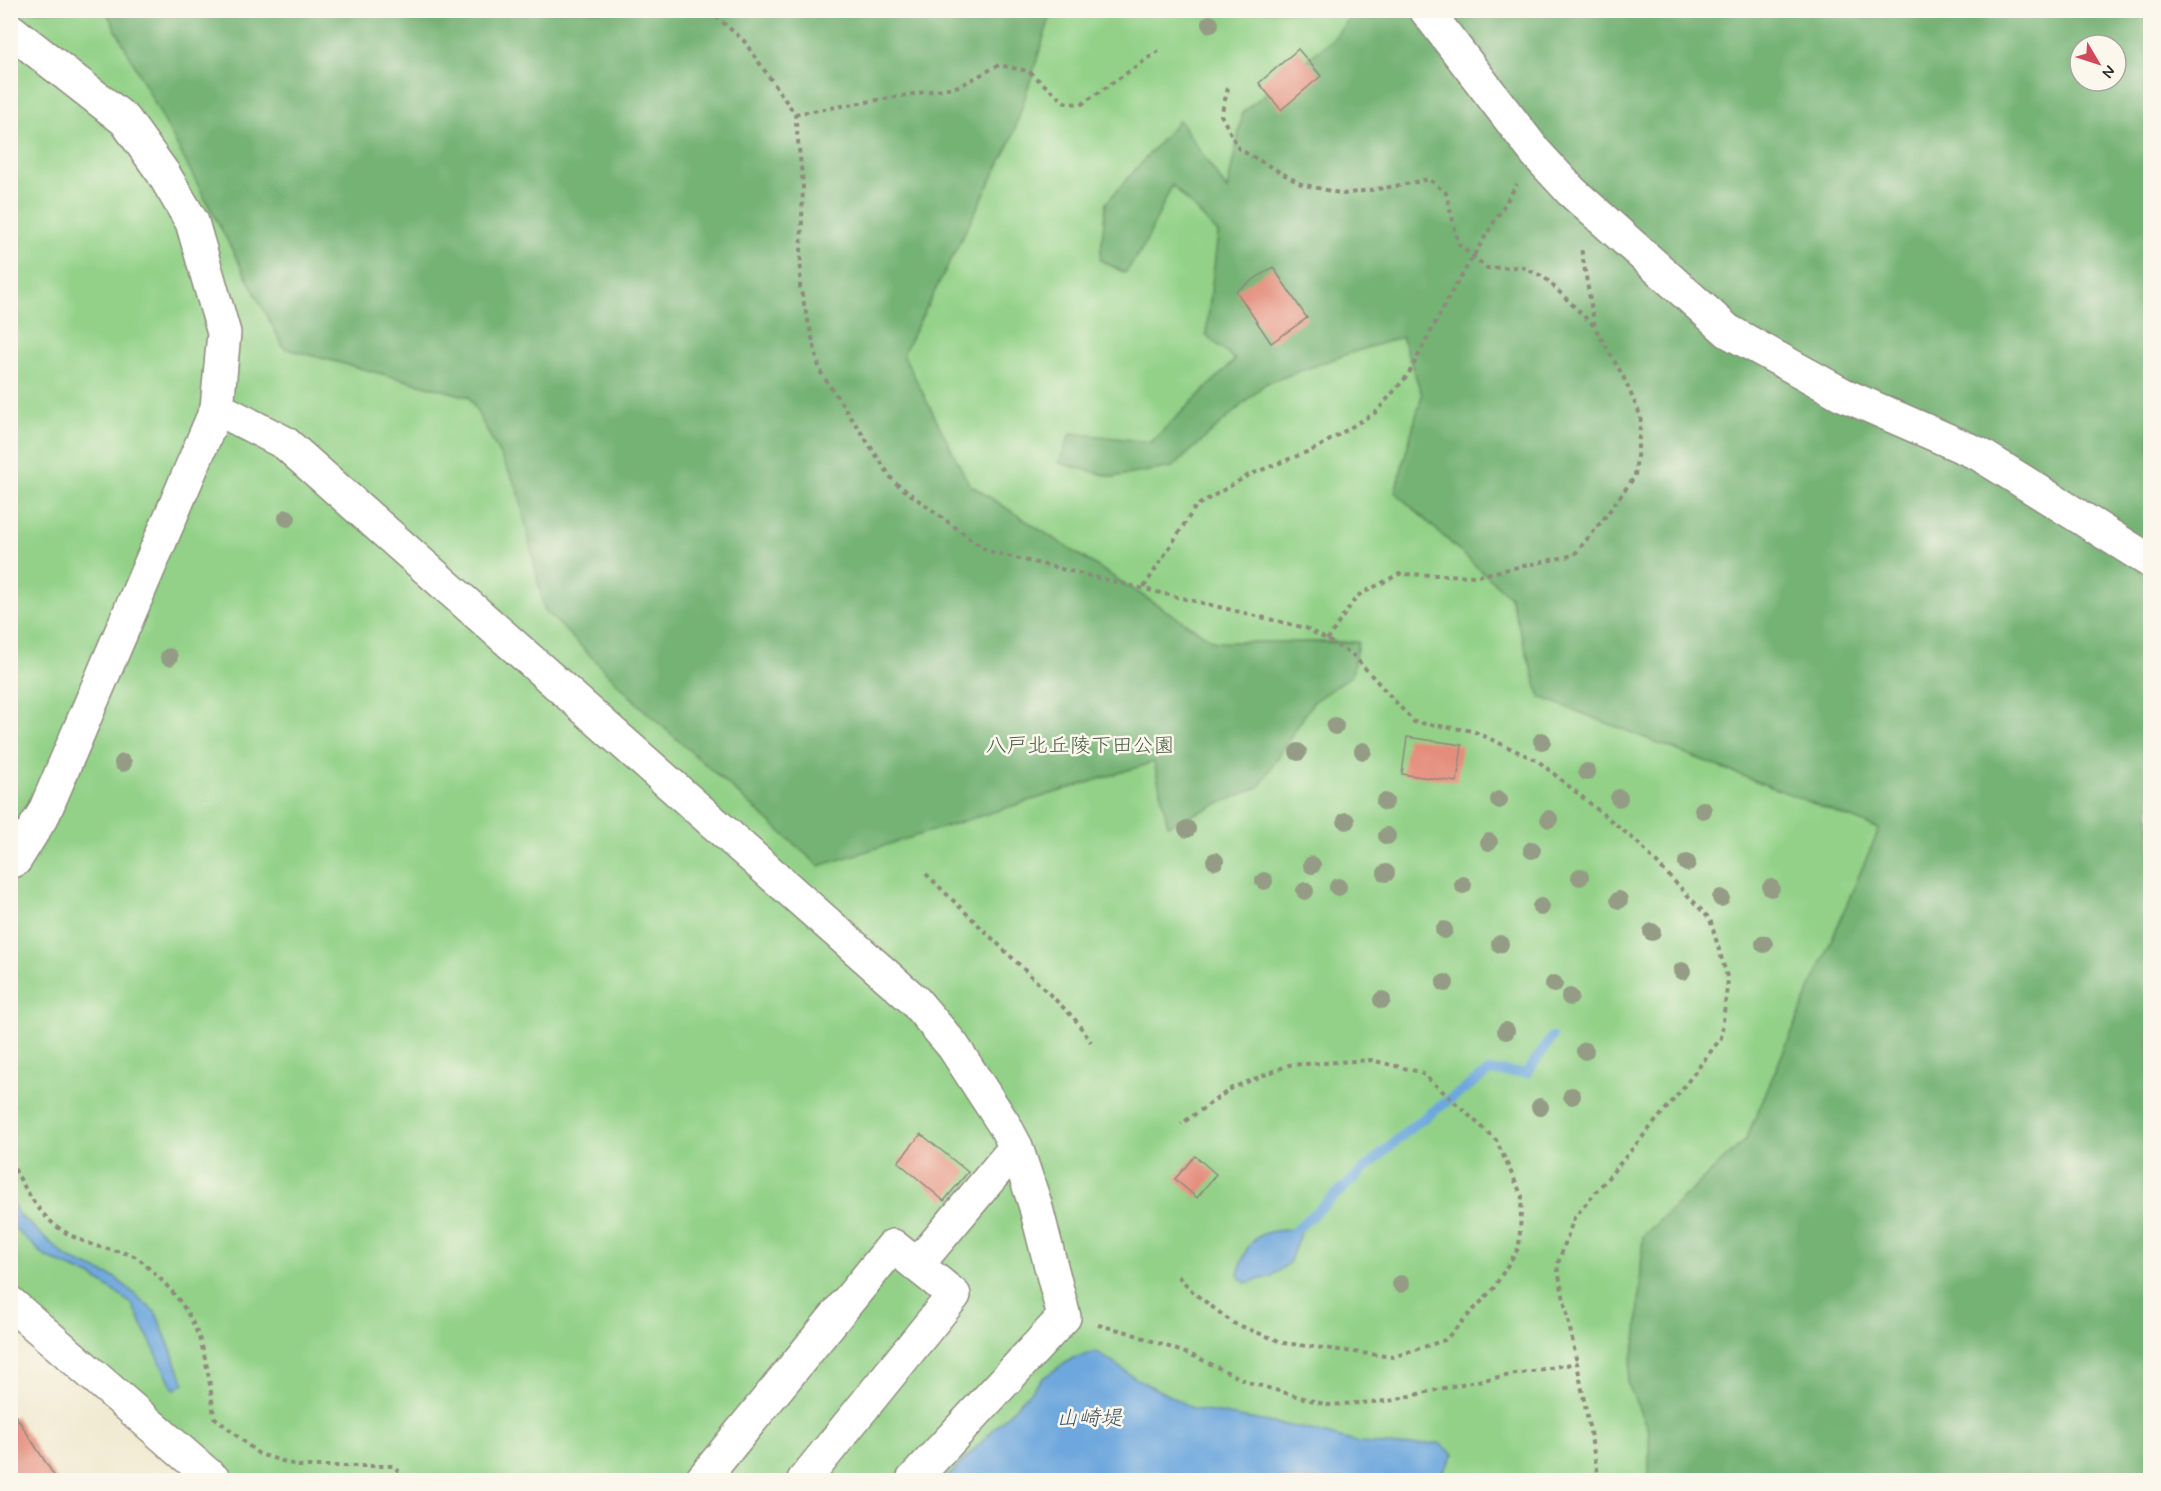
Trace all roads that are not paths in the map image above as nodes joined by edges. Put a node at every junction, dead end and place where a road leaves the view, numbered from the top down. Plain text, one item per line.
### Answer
1 (1426, 10) edge
2 (10, 30) edge
3 (217, 408) junction
4 (2151, 561) edge
5 (10, 862) edge
6 (1016, 1147) junction
7 (917, 1266) junction
8 (10, 1303) edge
9 (214, 1480) edge
10 (702, 1480) edge
11 (804, 1480) edge
12 (913, 1480) edge

1 - 4 street
2 - 3 street
3 - 5 street
3 - 6 street
6 - 7 street
6 - 12 street
7 - 10 street
7 - 11 street
8 - 9 street

